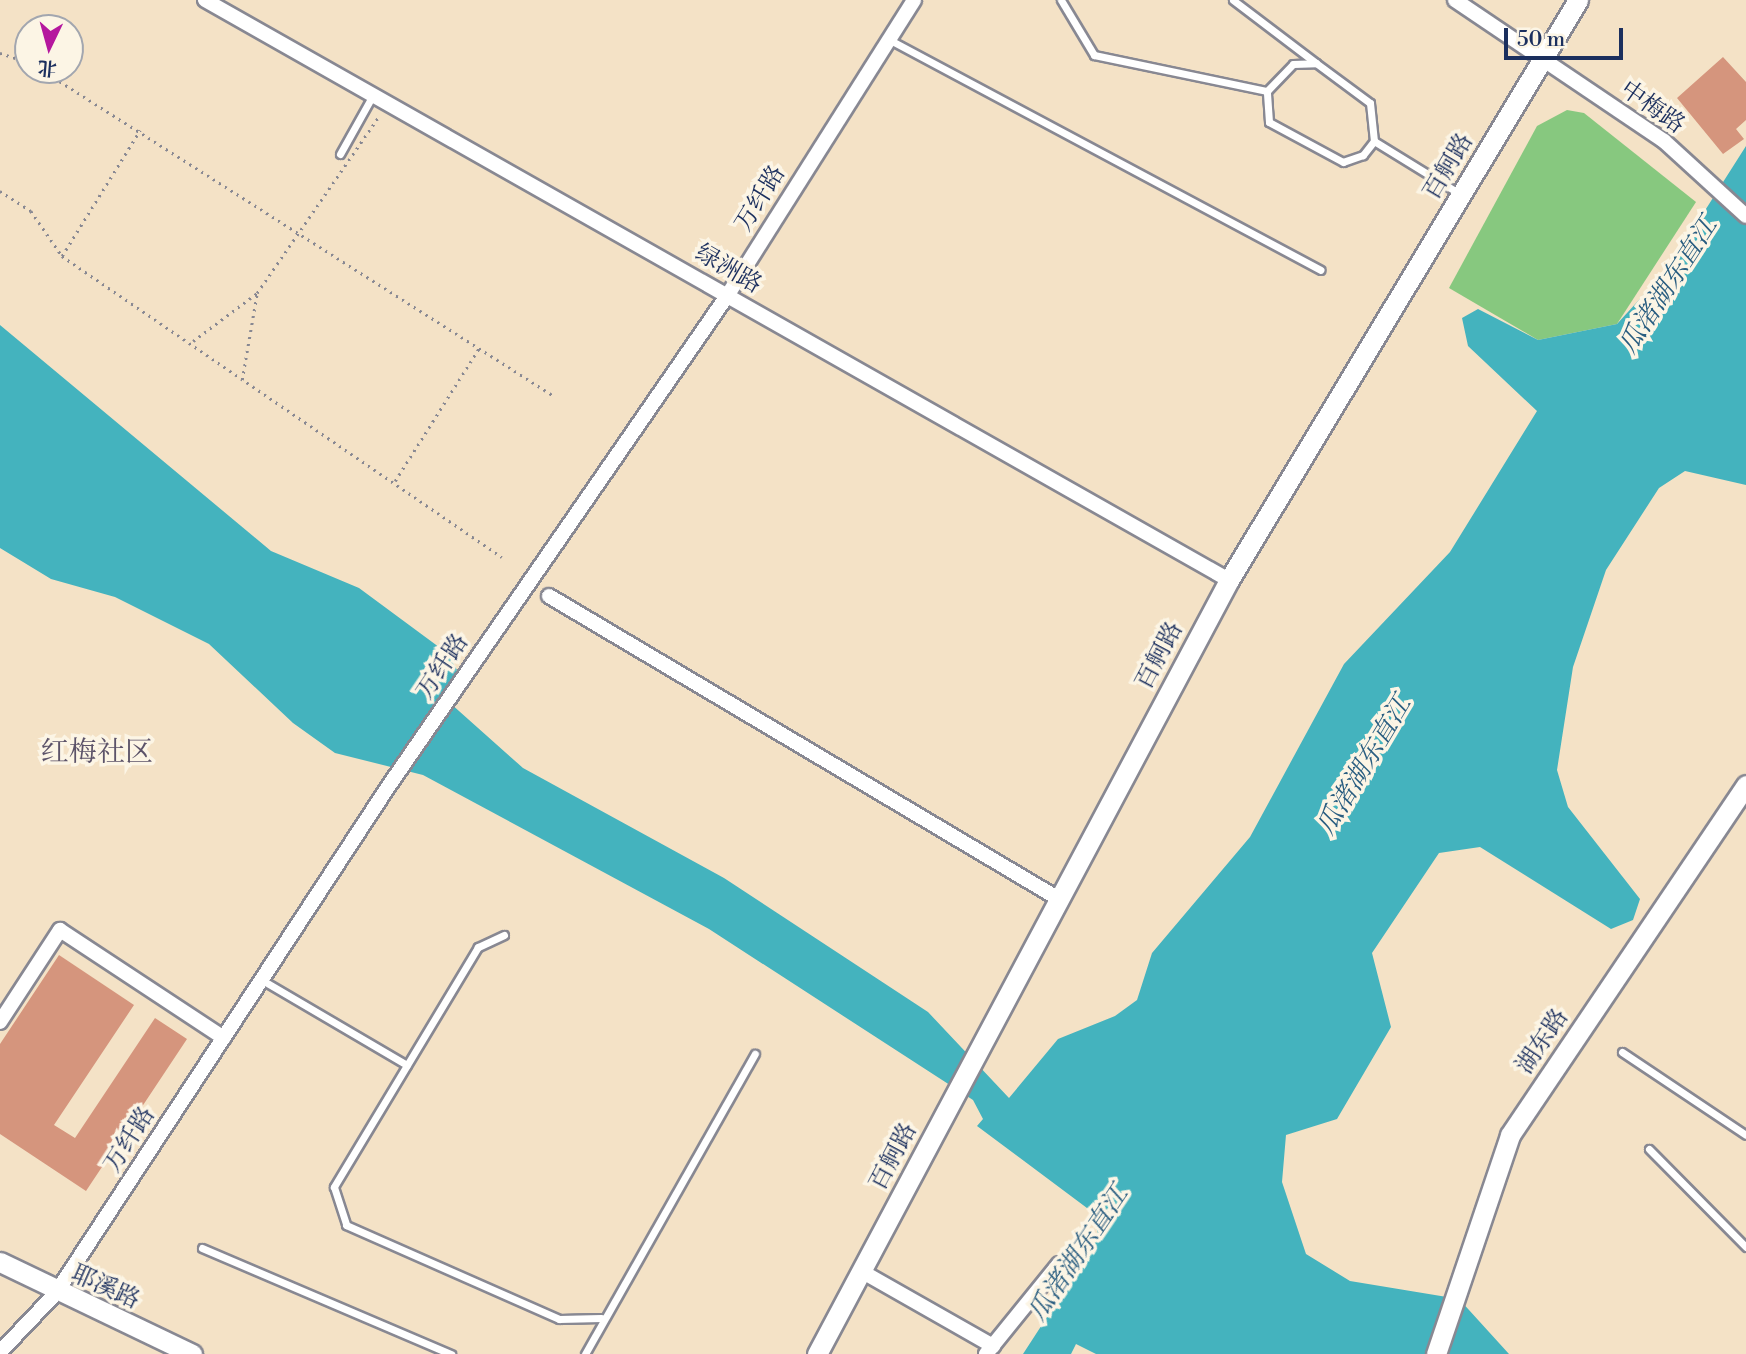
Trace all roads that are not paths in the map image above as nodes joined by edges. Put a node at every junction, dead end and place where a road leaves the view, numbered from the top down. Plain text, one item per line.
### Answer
1 (205, 0) edge
2 (914, 0) edge
3 (1061, 0) edge
4 (1233, 0) edge
5 (1455, 0) edge
6 (1578, 0) edge
7 (889, 40) junction
8 (1542, 61) junction
9 (1316, 62) junction
10 (1267, 91) junction
11 (373, 95) junction
12 (1374, 141) junction
13 (340, 154) dead end
14 (1461, 195) junction
15 (1746, 216) edge
16 (1320, 270) dead end
17 (727, 296) junction
18 (1228, 580) junction
19 (549, 596) dead end
20 (1746, 785) edge
21 (1059, 899) junction
22 (503, 935) dead end
23 (262, 980) junction
24 (0, 1022) edge
25 (224, 1038) junction
26 (1622, 1052) dead end
27 (755, 1054) dead end
28 (407, 1065) junction
29 (1746, 1135) edge
30 (1648, 1149) dead end
31 (1746, 1247) edge
32 (202, 1248) dead end
33 (0, 1262) edge
34 (1059, 1264) dead end
35 (861, 1271) junction
36 (56, 1293) junction
37 (601, 1318) junction
38 (989, 1350) edge
39 (0, 1352) edge
40 (192, 1354) edge
41 (450, 1354) edge
42 (585, 1354) edge
43 (817, 1354) edge
44 (1436, 1354) edge

1 - 11 street, 绿洲路
2 - 7 street, 万纤路
3 - 10 lane
4 - 9 lane
5 - 8 street, 中梅路
6 - 8 street, 百舸路
7 - 16 lane
7 - 17 street, 万纤路
8 - 14 street, 百舸路
8 - 15 street, 中梅路
9 - 10 lane
9 - 12 lane
10 - 12 lane
11 - 13 lane
11 - 17 street, 绿洲路
12 - 14 lane
14 - 18 street, 百舸路
17 - 18 street, 绿洲路
17 - 23 street, 万纤路
18 - 21 street, 百舸路
19 - 21 street
20 - 44 street, 湖东路
21 - 35 street, 百舸路
22 - 28 lane
23 - 25 street, 万纤路
23 - 28 lane
24 - 25 street
25 - 36 street, 万纤路
26 - 29 lane
27 - 37 lane
28 - 37 lane
30 - 31 lane
32 - 41 lane
33 - 36 street, 耶溪路
34 - 38 street
35 - 38 street
35 - 43 street, 百舸路
36 - 39 street, 万纤路
36 - 40 street, 耶溪路
37 - 42 lane

